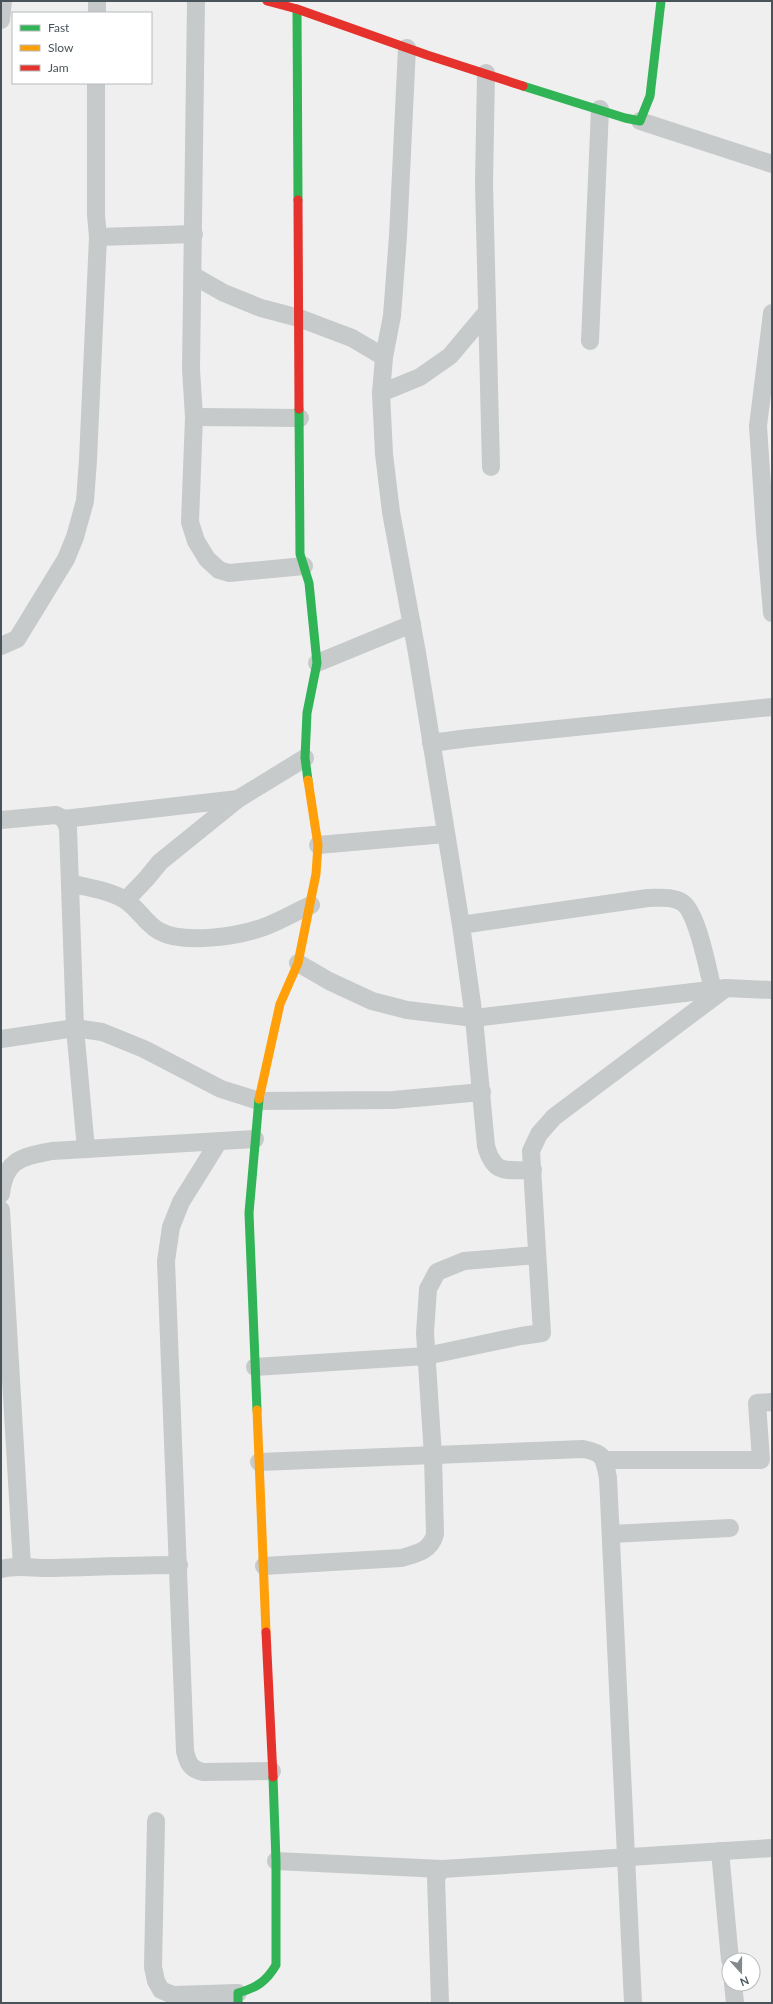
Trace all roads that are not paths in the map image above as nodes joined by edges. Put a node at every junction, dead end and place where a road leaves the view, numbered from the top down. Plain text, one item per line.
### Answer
1 (3, 1) edge
2 (97, 1) edge
3 (196, 1) edge
4 (267, 1) edge
5 (661, 1) edge
6 (297, 9) junction
7 (97, 12) edge
8 (1, 20) edge
9 (407, 48) junction
10 (486, 73) junction
11 (96, 84) edge
12 (600, 109) junction
13 (640, 121) junction
14 (772, 164) edge
15 (194, 234) junction
16 (98, 237) junction
17 (194, 276) junction
18 (487, 312) junction
19 (772, 313) edge
20 (299, 318) junction
21 (590, 341) dead end
22 (384, 357) junction
23 (381, 393) junction
24 (194, 417) junction
25 (300, 418) junction
26 (491, 467) dead end
27 (304, 566) junction
28 (772, 613) edge
29 (412, 624) junction
30 (1, 646) edge
31 (317, 664) junction
32 (772, 707) edge
33 (431, 743) junction
34 (305, 758) junction
35 (238, 799) junction
36 (64, 819) junction
37 (1, 820) edge
38 (445, 834) junction
39 (318, 845) junction
40 (70, 883) junction
41 (126, 900) junction
42 (310, 905) junction
43 (461, 925) junction
44 (298, 963) junction
45 (719, 989) junction
46 (772, 990) edge
47 (474, 1018) junction
48 (75, 1028) junction
49 (1, 1039) edge
50 (482, 1092) junction
51 (259, 1101) junction
52 (255, 1139) junction
53 (219, 1141) junction
54 (86, 1149) junction
55 (533, 1170) junction
56 (1, 1194) edge
57 (1, 1210) edge
58 (537, 1255) junction
59 (426, 1356) junction
60 (255, 1367) junction
61 (772, 1402) edge
62 (433, 1456) junction
63 (605, 1460) junction
64 (259, 1462) junction
65 (730, 1528) dead end
66 (611, 1534) junction
67 (179, 1565) junction
68 (22, 1566) junction
69 (264, 1566) junction
70 (1, 1569) edge
71 (272, 1771) junction
72 (156, 1821) dead end
73 (772, 1848) edge
74 (720, 1851) junction
75 (627, 1856) junction
76 (276, 1861) junction
77 (442, 1869) junction
78 (729, 1952) edge
79 (734, 1992) edge
80 (238, 1998) edge
81 (440, 2003) edge
82 (633, 2003) edge
83 (735, 2003) edge

1 - 8 street
2 - 7 street
3 - 15 street
4 - 6 street
5 - 13 street
6 - 9 street
6 - 20 street
9 - 10 street
9 - 22 street
10 - 12 street
10 - 18 street
11 - 16 street
12 - 13 street
12 - 21 street
13 - 14 street
15 - 16 street
15 - 17 street
16 - 30 street
17 - 20 street
17 - 24 street
18 - 23 street
18 - 26 street
19 - 28 street
20 - 22 street
20 - 25 street
22 - 23 street
23 - 29 street
24 - 25 street
24 - 27 street
25 - 27 street
27 - 31 street
29 - 31 street
29 - 33 street
31 - 34 street
32 - 33 street
33 - 38 street
34 - 35 street
34 - 39 street
35 - 36 street
35 - 41 street
36 - 37 street
36 - 40 street
38 - 39 street
38 - 43 street
39 - 42 street
40 - 41 street
40 - 48 street
41 - 42 street
42 - 44 street
43 - 45 street
43 - 47 street
44 - 47 street
44 - 51 street
45 - 46 street
45 - 47 street
45 - 55 street
47 - 50 street
48 - 49 street
48 - 51 street
48 - 54 street
50 - 51 street
50 - 55 street
51 - 52 street
52 - 53 street
52 - 60 street
53 - 54 street
53 - 67 street
54 - 56 street
55 - 58 street
57 - 68 street
58 - 59 street
58 - 59 street
59 - 60 street
59 - 62 street
60 - 64 street
61 - 63 street
62 - 63 street
62 - 64 street
62 - 69 street
63 - 66 street
64 - 69 street
65 - 66 street
66 - 75 street
67 - 68 street
67 - 71 street
68 - 70 street
69 - 71 street
71 - 76 street
72 - 80 street
73 - 74 street
74 - 75 street
74 - 78 street
75 - 77 street
75 - 82 street
76 - 77 street
76 - 80 street
77 - 81 street
79 - 83 street

